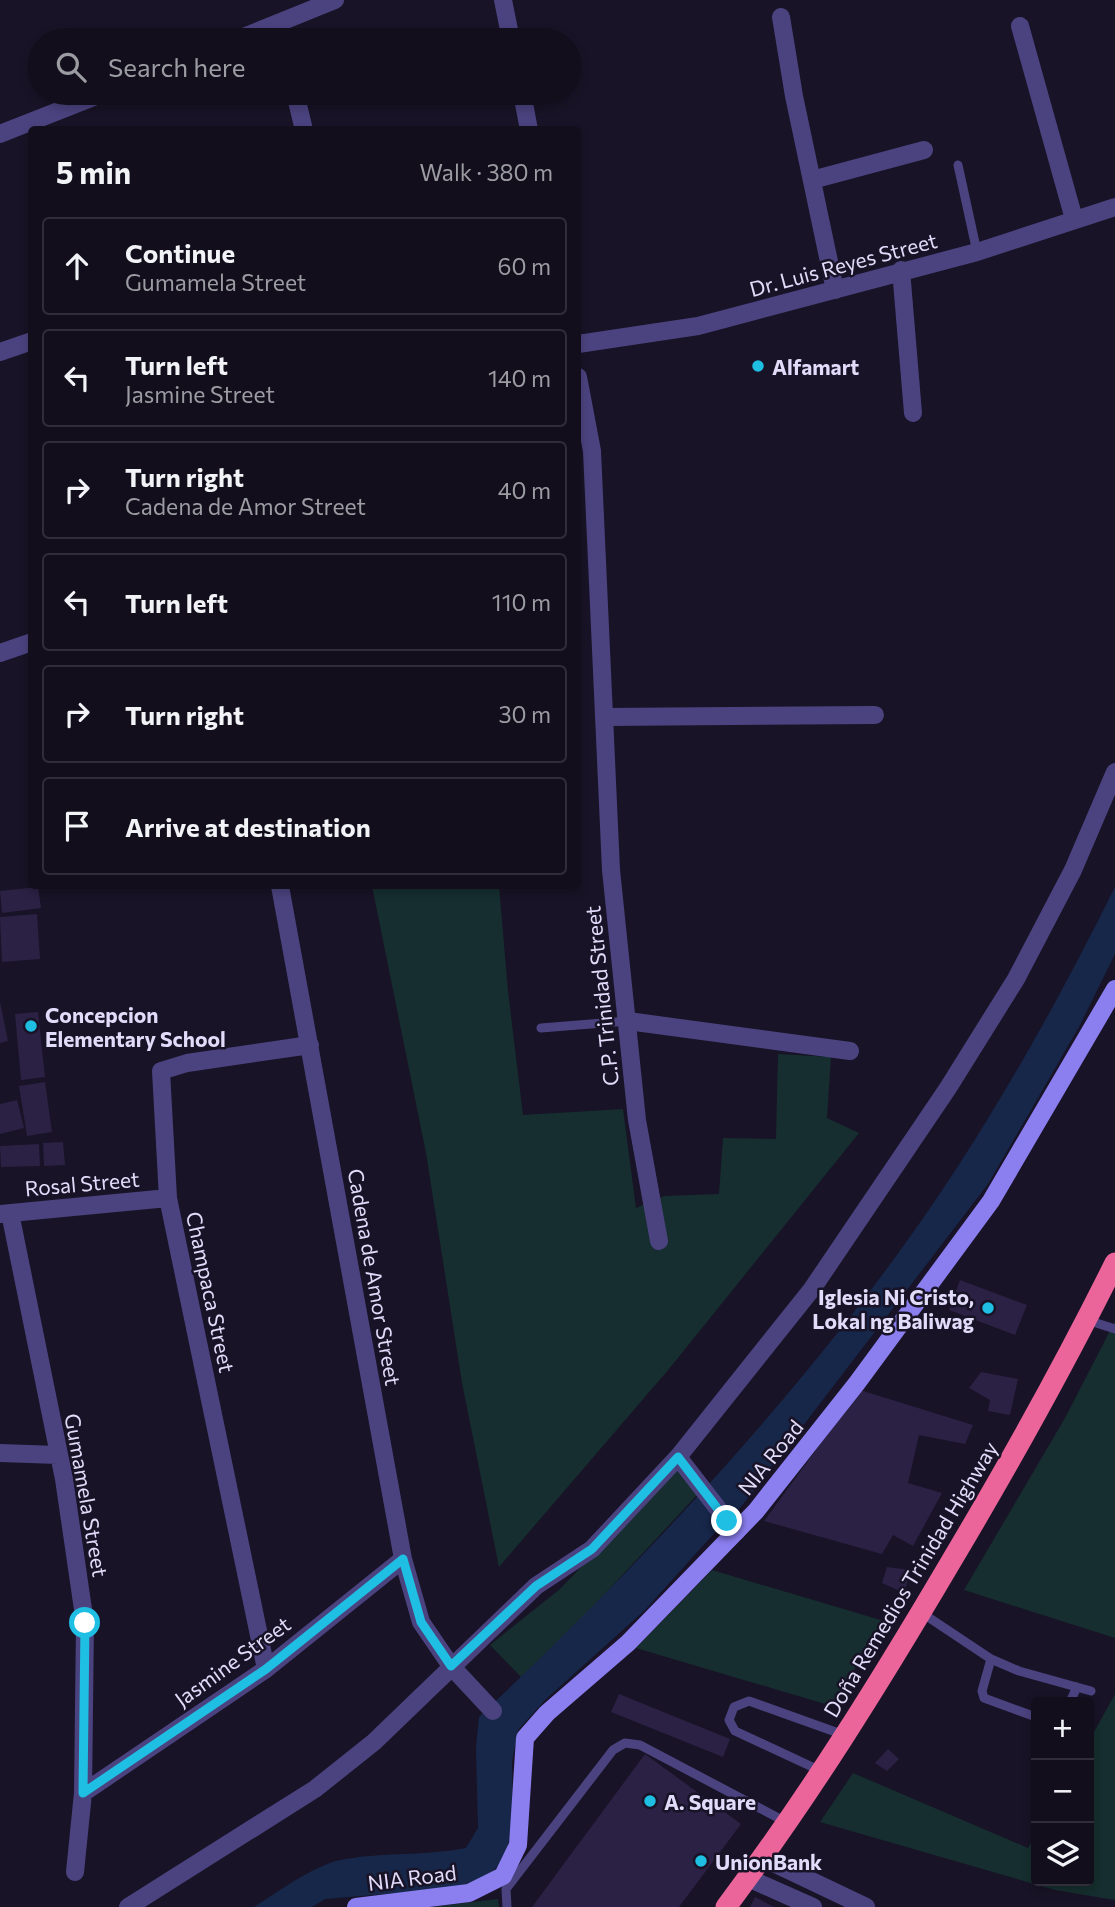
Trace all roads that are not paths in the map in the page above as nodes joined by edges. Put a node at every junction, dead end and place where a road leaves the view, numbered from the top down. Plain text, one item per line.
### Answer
1 (335, 0) edge
2 (503, 0) edge
3 (781, 17) dead end
4 (1020, 26) dead end
5 (286, 28) edge
6 (509, 28) edge
7 (74, 105) edge
8 (298, 105) edge
9 (524, 105) edge
10 (303, 126) edge
11 (528, 126) edge
12 (0, 134) edge
13 (924, 150) dead end
14 (958, 165) dead end
15 (812, 180) junction
16 (1115, 207) edge
17 (1074, 219) junction
18 (977, 252) junction
19 (901, 270) junction
20 (835, 290) junction
21 (28, 342) edge
22 (581, 344) edge
23 (0, 352) edge
24 (581, 410) edge
25 (913, 413) dead end
26 (585, 453) edge
27 (28, 643) edge
28 (0, 653) edge
29 (875, 715) dead end
30 (605, 717) junction
31 (1115, 772) edge
32 (282, 889) edge
33 (1115, 989) edge
34 (628, 1021) junction
35 (541, 1028) dead end
36 (310, 1045) junction
37 (850, 1051) dead end
38 (168, 1198) junction
39 (5, 1214) edge
40 (659, 1241) dead end
41 (1115, 1263) edge
42 (1087, 1320) junction
43 (1115, 1329) edge
44 (0, 1452) edge
45 (58, 1455) junction
46 (678, 1457) junction
47 (731, 1527) junction
48 (403, 1559) junction
49 (922, 1612) junction
50 (990, 1660) junction
51 (451, 1666) junction
52 (266, 1669) junction
53 (1077, 1687) junction
54 (1091, 1691) dead end
55 (1072, 1697) edge
56 (493, 1711) dead end
57 (1031, 1715) edge
58 (844, 1735) junction
59 (822, 1771) junction
60 (83, 1793) junction
61 (786, 1822) junction
62 (761, 1857) junction
63 (75, 1872) dead end
64 (748, 1878) junction
65 (128, 1907) edge
66 (356, 1907) edge
67 (507, 1907) edge
68 (726, 1907) edge
69 (813, 1907) edge
70 (866, 1907) edge

1 - 5 street
2 - 6 street
3 - 15 street
4 - 17 street
7 - 12 street
8 - 10 street
9 - 11 street
13 - 15 street
14 - 18 lane
15 - 20 street
16 - 17 street, Dr. Luis Reyes Street
17 - 18 street, Dr. Luis Reyes Street
18 - 19 street, Dr. Luis Reyes Street
19 - 20 street, Dr. Luis Reyes Street
19 - 25 street
20 - 22 street, Dr. Luis Reyes Street
21 - 23 street
24 - 26 street, C.P. Trinidad Street
26 - 30 street, C.P. Trinidad Street
27 - 28 street
29 - 30 street
30 - 34 street, C.P. Trinidad Street
31 - 46 street
32 - 36 street, Cadena de Amor Street
33 - 47 street, NIA Road
34 - 35 lane
34 - 37 street
34 - 40 street, C.P. Trinidad Street
36 - 38 street, Champaca Street
36 - 48 street, Cadena de Amor Street
38 - 39 street, Rosal Street
38 - 52 street, Champaca Street
39 - 45 street, Gumamela Street
41 - 42 highway, Doña Remedios Trinidad Highway
42 - 43 lane
42 - 49 highway, Doña Remedios Trinidad Highway
44 - 45 street
45 - 60 street, Gumamela Street
46 - 47 street
46 - 51 street
47 - 66 street, NIA Road
48 - 51 street, Cadena de Amor Street
48 - 52 street, Jasmine Street
49 - 50 lane
49 - 58 highway, Doña Remedios Trinidad Highway
50 - 53 lane
50 - 57 lane
51 - 56 street, Cadena de Amor Street
51 - 65 street
52 - 60 street, Jasmine Street
53 - 54 lane
53 - 55 lane
58 - 59 highway, Doña Remedios Trinidad Highway
58 - 59 lane
59 - 61 highway, Doña Remedios Trinidad Highway
60 - 63 street, Gumamela Street
61 - 62 highway, Doña Remedios Trinidad Highway
61 - 67 lane
62 - 64 highway, Doña Remedios Trinidad Highway
62 - 70 street
64 - 68 highway, Doña Remedios Trinidad Highway
64 - 69 street

